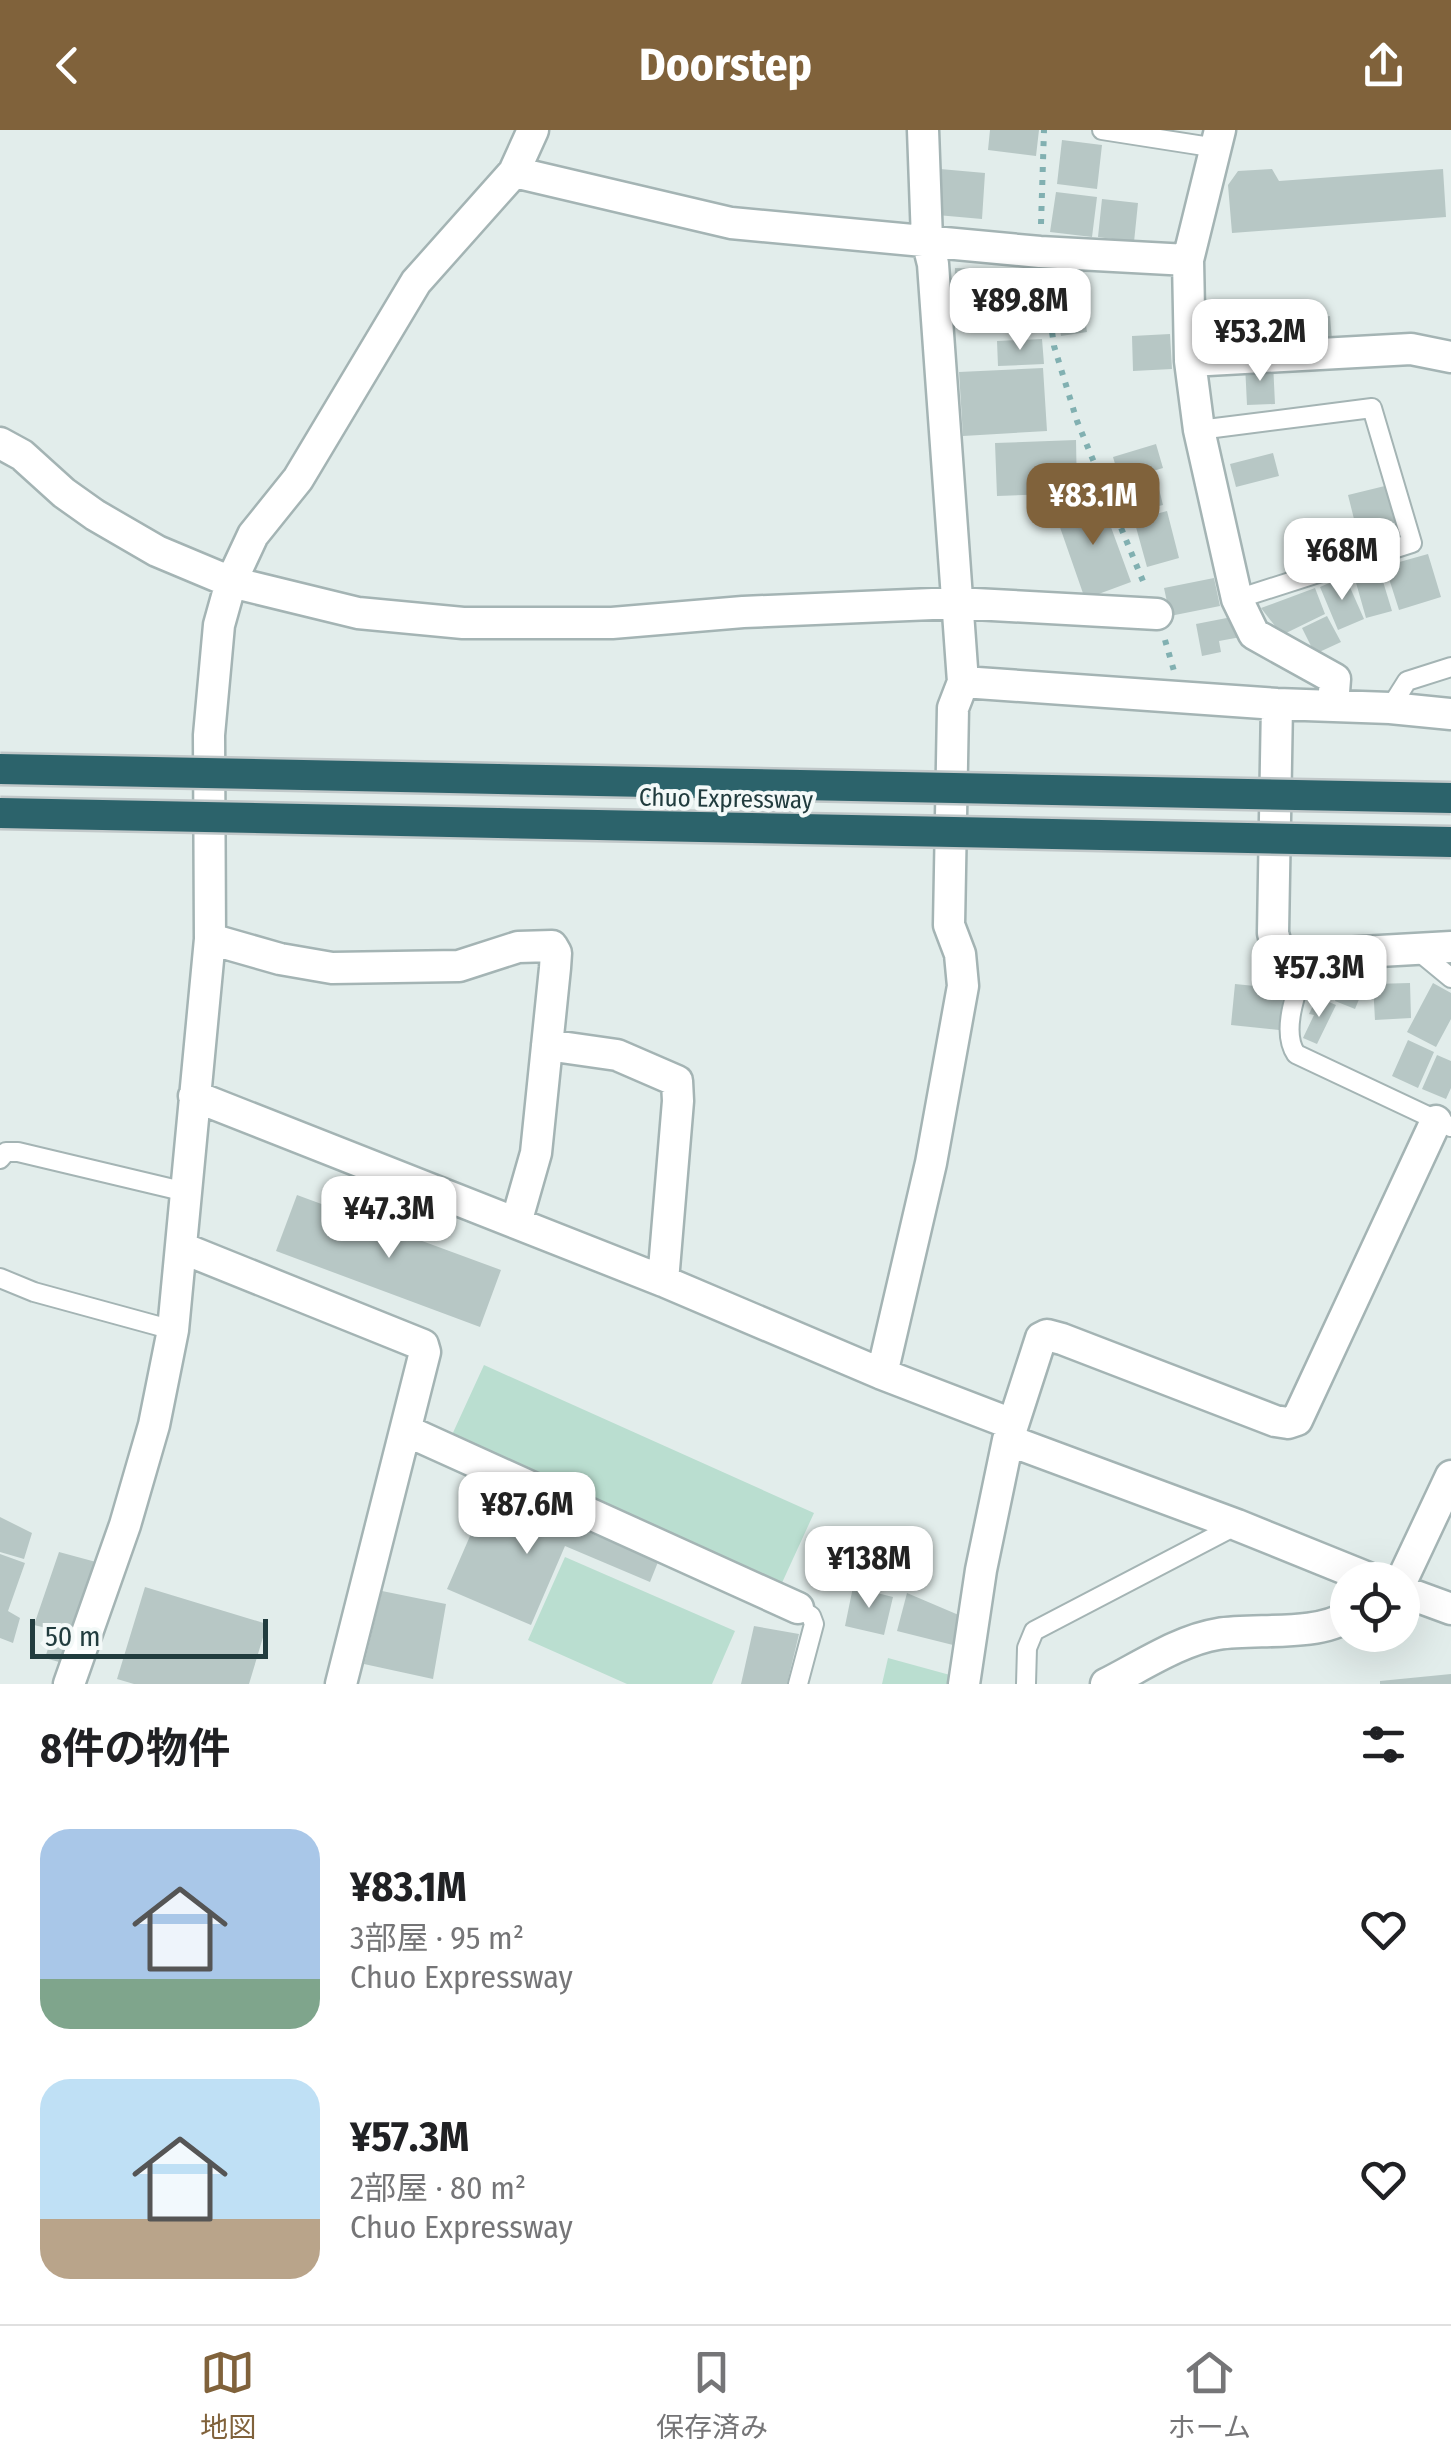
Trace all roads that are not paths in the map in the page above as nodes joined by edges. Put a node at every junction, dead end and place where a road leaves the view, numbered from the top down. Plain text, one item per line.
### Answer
1 (533, 130) edge
2 (922, 130) edge
3 (1102, 130) edge
4 (1218, 139) edge
5 (514, 172) junction
6 (927, 240) junction
7 (1188, 260) junction
8 (1451, 358) edge
9 (1190, 361) junction
10 (1199, 430) junction
11 (0, 443) edge
12 (232, 582) junction
13 (1237, 598) junction
14 (956, 603) junction
15 (1156, 614) road end
16 (1451, 667) edge
17 (963, 682) junction
18 (1277, 704) junction
19 (1333, 705) junction
20 (1390, 708) junction
21 (1451, 714) edge
22 (0, 769) edge
23 (1451, 798) edge
24 (0, 812) edge
25 (1451, 842) edge
26 (210, 939) junction
27 (1451, 947) edge
28 (1414, 948) junction
29 (1308, 956) junction
30 (1451, 978) edge
31 (547, 1045) junction
32 (194, 1096) junction
33 (1443, 1124) edge
34 (0, 1159) edge
35 (186, 1192) junction
36 (516, 1223) junction
37 (182, 1248) junction
38 (0, 1278) edge
39 (663, 1281) junction
40 (172, 1330) junction
41 (882, 1374) junction
42 (407, 1430) junction
43 (1010, 1432) junction
44 (1451, 1476) edge
45 (1237, 1525) junction
46 (1410, 1562) edge
47 (1330, 1563) edge
48 (1420, 1598) edge
49 (798, 1608) joint
50 (1451, 1609) edge
51 (1330, 1624) edge
52 (68, 1684) edge
53 (341, 1684) edge
54 (798, 1684) edge
55 (964, 1684) edge
56 (1026, 1684) edge
57 (1106, 1684) edge

1 - 5 street
2 - 6 street
3 - 4 lane
4 - 7 street
5 - 6 street
5 - 12 street
6 - 7 street
6 - 14 street
7 - 9 street
8 - 9 street
9 - 10 street
10 - 13 street
10 - 13 lane
11 - 12 street
12 - 14 street
12 - 26 street
13 - 19 street
14 - 15 street
14 - 17 street
16 - 20 lane
17 - 18 street
17 - 41 street
18 - 19 street
18 - 29 street
19 - 20 street
20 - 21 street
22 - 23 highway, Chuo Expressway, bridge
24 - 25 highway, Chuo Expressway, bridge
26 - 31 street
26 - 32 street
27 - 28 street
28 - 29 street
28 - 30 lane
29 - 33 lane
31 - 36 street
31 - 39 street
32 - 35 street
32 - 36 street
33 - 43 street
34 - 35 lane
35 - 37 street
36 - 39 street
37 - 40 street
37 - 42 street
38 - 40 lane
39 - 41 street
40 - 52 street
41 - 43 street
42 - 49 street
42 - 53 street
43 - 45 street
43 - 55 street
44 - 46 street
45 - 47 street
45 - 56 lane
48 - 50 street
49 - 54 lane
51 - 57 street

